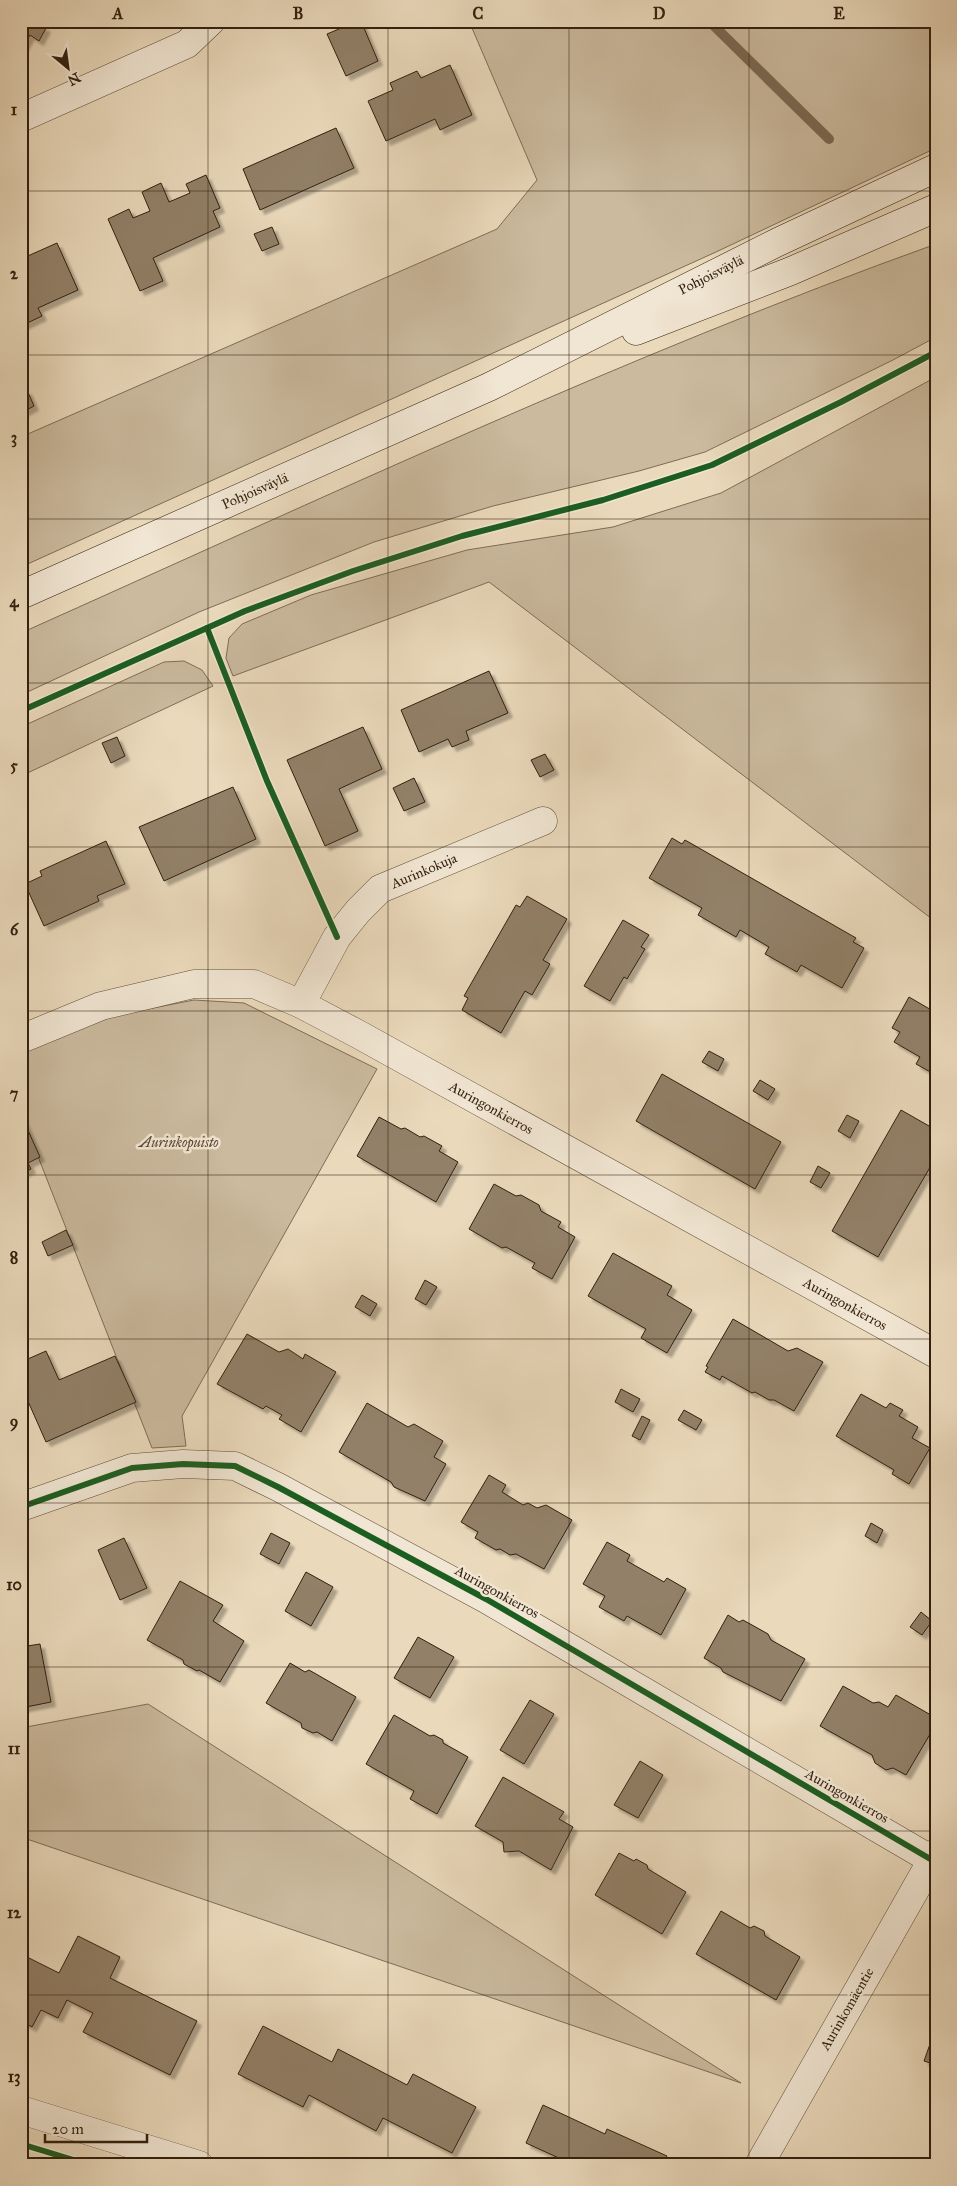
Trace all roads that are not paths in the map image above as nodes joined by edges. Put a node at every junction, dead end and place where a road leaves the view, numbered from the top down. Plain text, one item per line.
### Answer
1 (211, 21) edge
2 (21, 118) edge
3 (936, 168) edge
4 (936, 208) edge
5 (490, 387) junction
6 (21, 595) edge
7 (543, 821) dead end
8 (301, 1004) junction
9 (21, 1039) edge
10 (936, 1354) edge
11 (21, 1507) edge
12 (934, 1856) edge
13 (21, 2110) edge
14 (199, 2165) edge
15 (759, 2165) edge

1 - 2 street
3 - 5 street, Pohjoisväylä
4 - 5 street, Pohjoisväylä
5 - 6 street, Pohjoisväylä
7 - 8 street, Aurinkokuja
8 - 9 street, Auringonkierros
8 - 10 street, Auringonkierros
11 - 12 street, Auringonkierros
12 - 15 street, Aurinkomäentie
13 - 14 street

